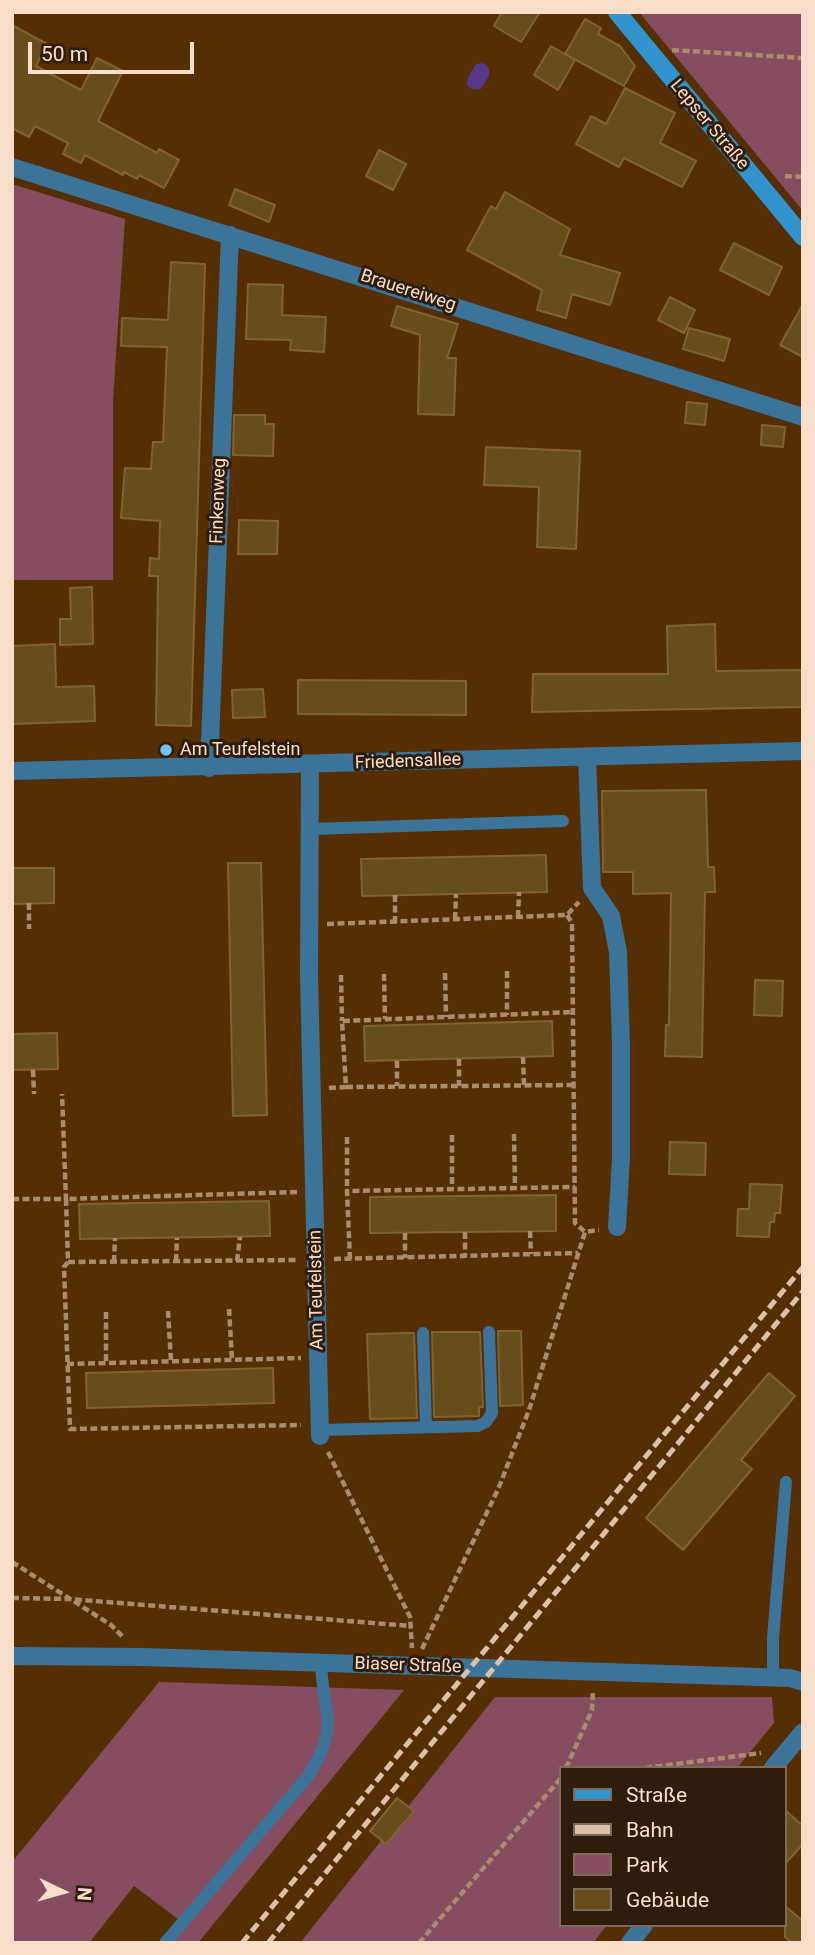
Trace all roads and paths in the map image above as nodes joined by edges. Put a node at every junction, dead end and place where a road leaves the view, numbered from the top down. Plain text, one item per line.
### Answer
1 (617, 12) edge
2 (803, 58) edge
3 (656, 61) junction
4 (12, 167) edge
5 (785, 176) dead end
6 (803, 177) edge
7 (230, 235) junction
8 (803, 237) edge
9 (803, 417) edge
10 (803, 751) edge
11 (587, 757) junction
12 (310, 765) junction
13 (209, 768) junction
14 (12, 771) edge
15 (563, 821) dead end
16 (310, 829) junction
17 (592, 888) junction
18 (519, 892) dead end
19 (456, 894) dead end
20 (395, 895) dead end
21 (29, 903) dead end
22 (568, 915) junction
23 (518, 917) junction
24 (455, 919) junction
25 (396, 922) junction
26 (309, 925) junction
27 (29, 929) dead end
28 (507, 971) dead end
29 (445, 972) dead end
30 (384, 974) dead end
31 (341, 975) dead end
32 (573, 1012) junction
33 (507, 1015) junction
34 (446, 1017) junction
35 (385, 1019) junction
36 (342, 1021) junction
37 (523, 1057) dead end
38 (459, 1059) dead end
39 (397, 1061) dead end
40 (33, 1070) dead end
41 (524, 1085) junction
42 (574, 1085) junction
43 (397, 1086) junction
44 (459, 1086) junction
45 (346, 1087) junction
46 (313, 1089) junction
47 (34, 1094) dead end
48 (62, 1094) dead end
49 (514, 1134) dead end
50 (452, 1135) dead end
51 (347, 1137) dead end
52 (575, 1186) junction
53 (515, 1188) junction
54 (452, 1189) junction
55 (315, 1191) junction
56 (347, 1191) junction
57 (12, 1199) edge
58 (65, 1199) junction
59 (617, 1227) joint
60 (530, 1231) dead end
61 (465, 1232) dead end
62 (584, 1232) junction
63 (405, 1233) dead end
64 (240, 1237) dead end
65 (115, 1238) dead end
66 (177, 1238) dead end
67 (578, 1253) junction
68 (531, 1254) junction
69 (465, 1256) junction
70 (405, 1258) junction
71 (350, 1259) junction
72 (317, 1260) junction
73 (176, 1261) junction
74 (237, 1261) junction
75 (68, 1262) junction
76 (114, 1262) junction
77 (229, 1309) dead end
78 (168, 1311) dead end
79 (106, 1312) dead end
80 (489, 1332) dead end
81 (423, 1333) dead end
82 (319, 1358) junction
83 (232, 1360) junction
84 (171, 1362) junction
85 (106, 1363) junction
86 (67, 1364) junction
87 (426, 1427) junction
88 (320, 1430) junction
89 (786, 1482) dead end
90 (12, 1562) edge
91 (12, 1598) edge
92 (69, 1599) junction
93 (411, 1626) junction
94 (12, 1656) edge
95 (143, 1657) junction
96 (321, 1663) junction
97 (414, 1666) junction
98 (773, 1677) junction
99 (803, 1682) edge
100 (593, 1690) dead end
101 (803, 1732) edge
102 (789, 1749) junction
103 (567, 1766) edge
104 (660, 1766) edge
105 (776, 1766) edge
106 (560, 1779) edge
107 (642, 1927) edge
108 (165, 1943) edge
109 (419, 1943) edge
110 (630, 1943) edge

1 - 3 street, Lepser Straße
2 - 3 path
3 - 8 street, Lepser Straße
4 - 7 street, Brauereiweg
5 - 6 path
7 - 9 street, Brauereiweg
7 - 13 street, Finkenweg
10 - 11 street, Friedensallee
11 - 12 street, Friedensallee
11 - 17 street
12 - 13 street, Friedensallee
12 - 16 street, Am Teufelstein
13 - 14 street, Friedensallee
15 - 16 lane
16 - 26 street, Am Teufelstein
17 - 22 path
17 - 59 street
18 - 23 path
19 - 24 path
20 - 25 path
21 - 27 path
22 - 23 path
22 - 32 path
23 - 24 path
24 - 25 path
25 - 26 path
26 - 46 street, Am Teufelstein
28 - 33 path
29 - 34 path
30 - 35 path
31 - 36 path
32 - 33 path
32 - 42 path
33 - 34 path
34 - 35 path
35 - 36 path
36 - 45 path
37 - 41 path
38 - 44 path
39 - 43 path
40 - 47 path
41 - 42 path
41 - 44 path
42 - 52 path
43 - 44 path
43 - 45 path
45 - 46 path
46 - 55 street, Am Teufelstein
48 - 58 path
49 - 53 path
50 - 54 path
51 - 56 path
52 - 53 path
52 - 62 path
53 - 54 path
54 - 56 path
55 - 58 path
55 - 72 street, Am Teufelstein
56 - 71 path
57 - 58 path
58 - 75 path
59 - 62 path
60 - 68 path
61 - 69 path
62 - 67 path
63 - 70 path
64 - 74 path
65 - 76 path
66 - 73 path
67 - 68 path
67 - 97 path
68 - 69 path
69 - 70 path
70 - 71 path
71 - 72 path
72 - 74 path
72 - 82 street, Am Teufelstein
73 - 74 path
73 - 76 path
75 - 76 path
75 - 86 path
77 - 83 path
78 - 84 path
79 - 85 path
80 - 87 lane
81 - 87 lane
82 - 83 path
82 - 88 street, Am Teufelstein
83 - 84 path
84 - 85 path
85 - 86 path
86 - 88 path
87 - 88 lane
88 - 93 path
89 - 98 lane
90 - 92 path
91 - 92 path
92 - 93 path
92 - 95 path
93 - 97 path
94 - 95 street, Biaser Straße
95 - 96 street, Biaser Straße
96 - 97 street, Biaser Straße
96 - 108 lane
97 - 98 street, Biaser Straße
98 - 99 street, Biaser Straße
100 - 103 path
101 - 102 street
102 - 104 path
102 - 105 street
106 - 109 path
107 - 110 street

